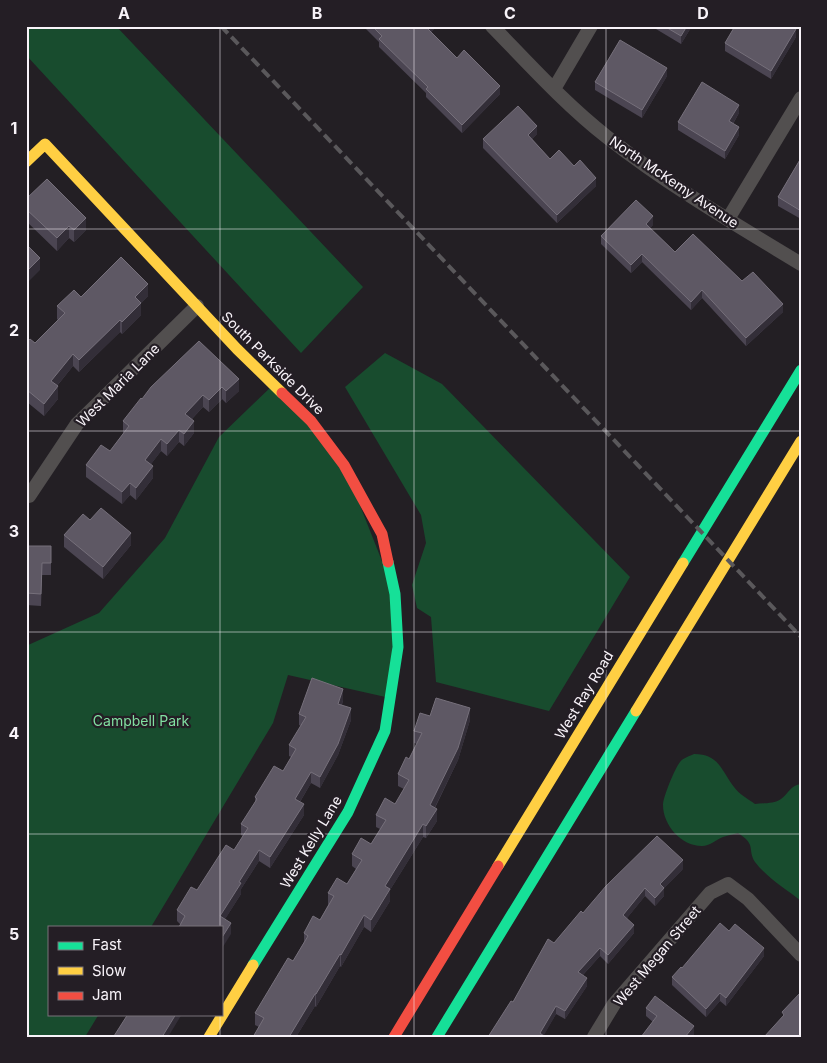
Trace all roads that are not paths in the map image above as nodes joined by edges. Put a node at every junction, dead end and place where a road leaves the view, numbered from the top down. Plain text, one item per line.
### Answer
1 (492, 26) edge
2 (592, 26) edge
3 (554, 89) junction
4 (801, 98) edge
5 (26, 162) edge
6 (728, 219) junction
7 (801, 264) edge
8 (197, 306) junction
9 (801, 370) edge
10 (801, 441) edge
11 (29, 496) dead end
12 (398, 647) joint
13 (801, 956) edge
14 (222, 1016) edge
15 (222, 1016) edge
16 (209, 1037) edge
17 (394, 1037) edge
18 (437, 1037) edge
19 (594, 1037) edge

1 - 3 street, North McKemy Avenue
2 - 3 street
3 - 6 street, North McKemy Avenue
4 - 6 street
5 - 8 main road, South Parkside Drive
6 - 7 street, North McKemy Avenue
8 - 11 street, West Maria Lane
8 - 12 main road, South Parkside Drive
9 - 17 main road, West Ray Road
10 - 18 main road
12 - 14 main road, West Kelly Lane
13 - 19 street, West Megan Street
15 - 16 main road, West Kelly Lane

